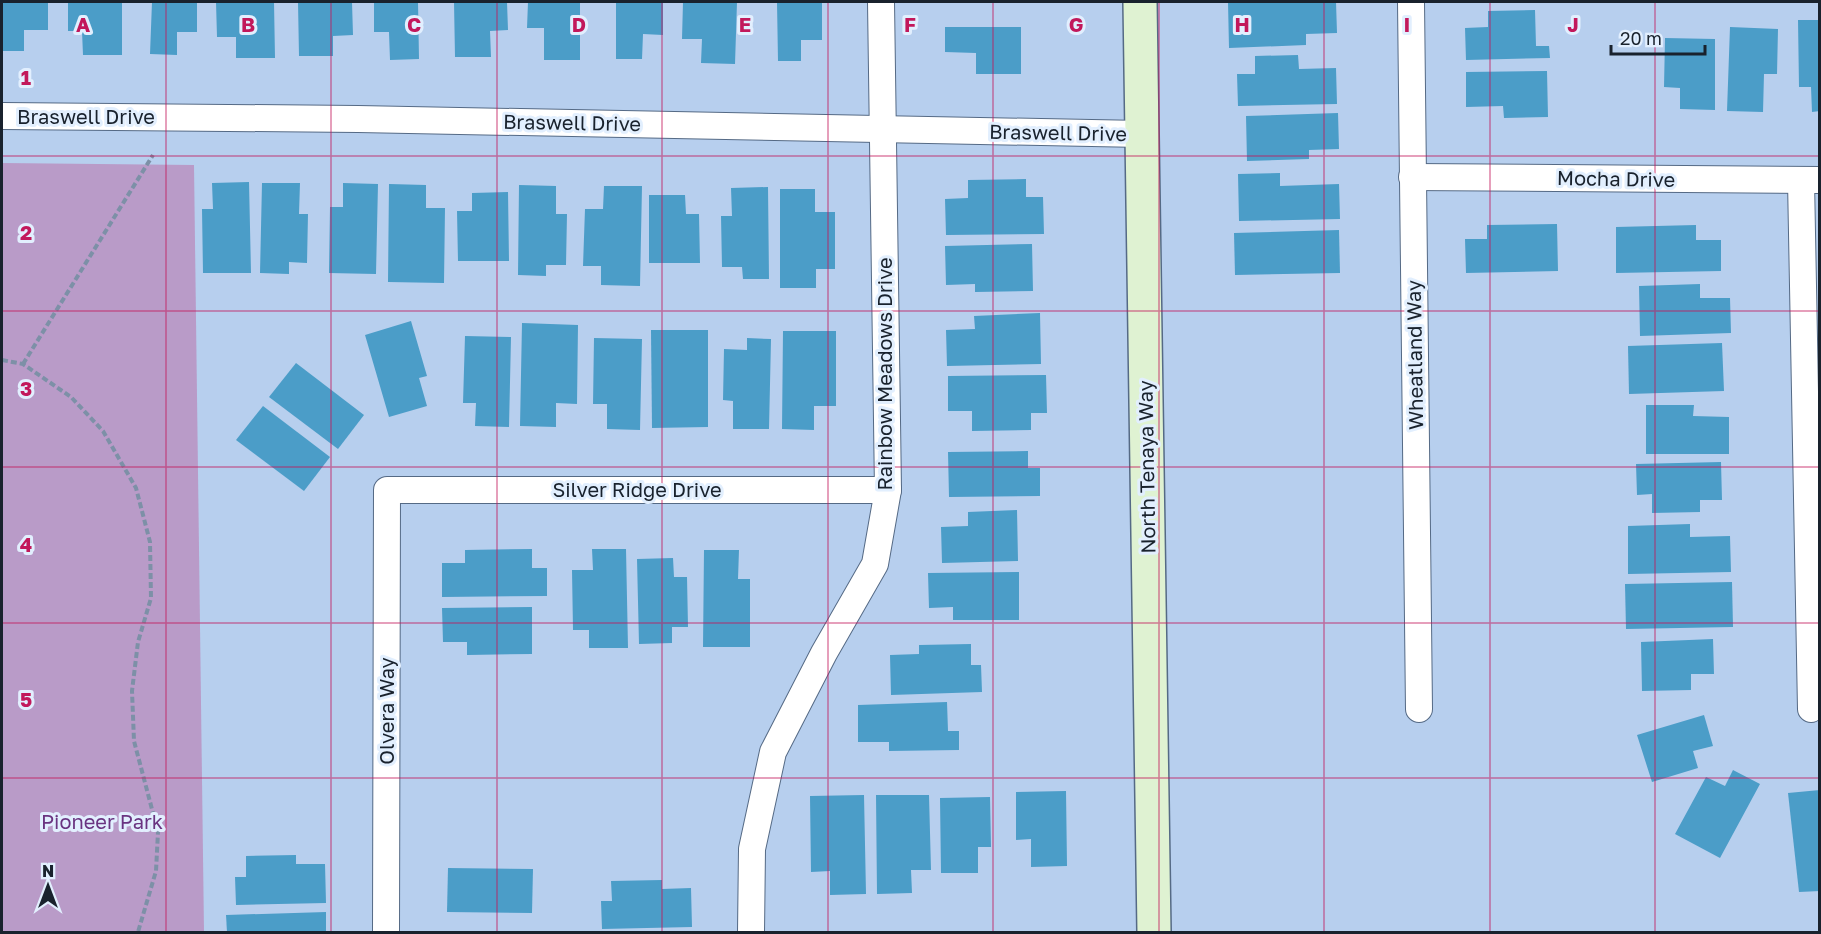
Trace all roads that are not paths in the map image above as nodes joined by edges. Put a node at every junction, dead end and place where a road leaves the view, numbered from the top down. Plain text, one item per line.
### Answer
1 (881, 2) edge
2 (1140, 2) edge
3 (1411, 2) edge
4 (2, 116) edge
5 (883, 130) junction
6 (1142, 134) junction
7 (1412, 177) junction
8 (1810, 180) edge
9 (387, 490) joint
10 (888, 490) junction
11 (1419, 709) dead end
12 (1810, 709) dead end
13 (386, 933) edge
14 (751, 933) edge
15 (1154, 933) edge

1 - 5 street, Rainbow Meadows Drive
2 - 6 main road, North Tenaya Way
3 - 7 street, Wheatland Way
4 - 5 street, Braswell Drive
5 - 6 street, Braswell Drive
5 - 10 street, Rainbow Meadows Drive
6 - 15 main road, North Tenaya Way
7 - 8 street, Mocha Drive
7 - 11 street, Wheatland Way
8 - 12 street
9 - 10 street, Silver Ridge Drive
9 - 13 street, Olvera Way
10 - 14 street, Rainbow Meadows Drive

